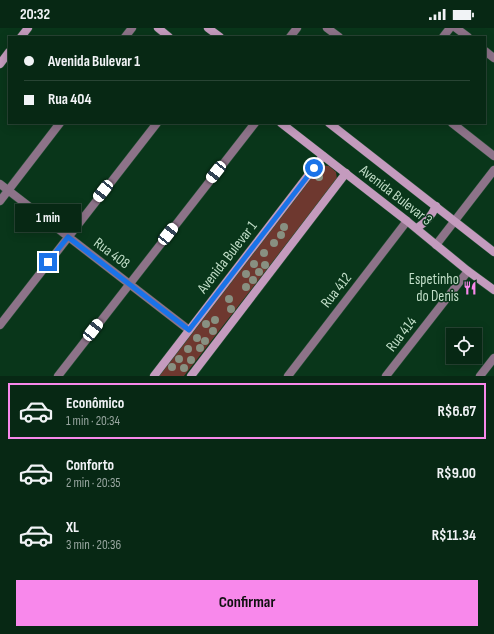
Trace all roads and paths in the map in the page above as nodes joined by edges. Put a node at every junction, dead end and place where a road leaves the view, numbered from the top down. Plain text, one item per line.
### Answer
1 (28, 28) edge
2 (132, 28) edge
3 (158, 28) edge
4 (208, 28) edge
5 (297, 28) edge
6 (327, 28) edge
7 (450, 28) edge
8 (456, 28) edge
9 (22, 36) edge
10 (126, 36) edge
11 (169, 36) edge
12 (219, 36) edge
13 (291, 36) edge
14 (338, 36) edge
15 (444, 36) edge
16 (467, 36) edge
17 (486, 51) edge
18 (8, 53) edge
19 (494, 58) edge
20 (0, 64) edge
21 (59, 124) edge
22 (156, 124) edge
23 (254, 124) edge
24 (282, 124) edge
25 (330, 124) edge
26 (453, 124) edge
27 (323, 156) junction
28 (494, 156) edge
29 (494, 170) edge
30 (346, 173) junction
31 (0, 184) edge
32 (8, 191) junction
33 (0, 201) edge
34 (436, 206) junction
35 (407, 221) junction
36 (455, 221) junction
37 (417, 228) junction
38 (68, 237) junction
39 (436, 246) junction
40 (494, 252) edge
41 (468, 271) junction
42 (129, 284) junction
43 (494, 290) edge
44 (0, 325) edge
45 (189, 330) junction
46 (494, 358) edge
47 (58, 376) edge
48 (154, 376) edge
49 (191, 376) edge
50 (288, 376) edge
51 (386, 376) edge
52 (480, 376) edge

1 - 9 street
2 - 10 street
3 - 11 street
4 - 12 street
5 - 13 street
6 - 14 street
7 - 15 street
8 - 16 street
17 - 19 street
18 - 20 street
21 - 32 street
22 - 38 street
23 - 42 street
24 - 27 street, Avenida Bulevar 3
25 - 34 street, Avenida Bulevar 3
26 - 28 street
27 - 30 street, Avenida Bulevar 3
27 - 45 street, Avenida Bulevar 1
29 - 36 street
30 - 35 street, Avenida Bulevar 3
30 - 49 street
31 - 32 street, Rua 408
32 - 33 street
32 - 38 street, Rua 408
34 - 36 street, Avenida Bulevar 3
34 - 37 street
35 - 37 street, Avenida Bulevar 3
35 - 50 street, Rua 412
36 - 39 street
36 - 40 street, Avenida Bulevar 3
37 - 39 street, Avenida Bulevar 3
38 - 42 street, Rua 408
38 - 44 street
39 - 41 street, Avenida Bulevar 3
41 - 43 street, Avenida Bulevar 3
41 - 51 street, Rua 414
42 - 45 street, Rua 408
42 - 47 street
45 - 48 street, Avenida Bulevar 1
46 - 52 street

